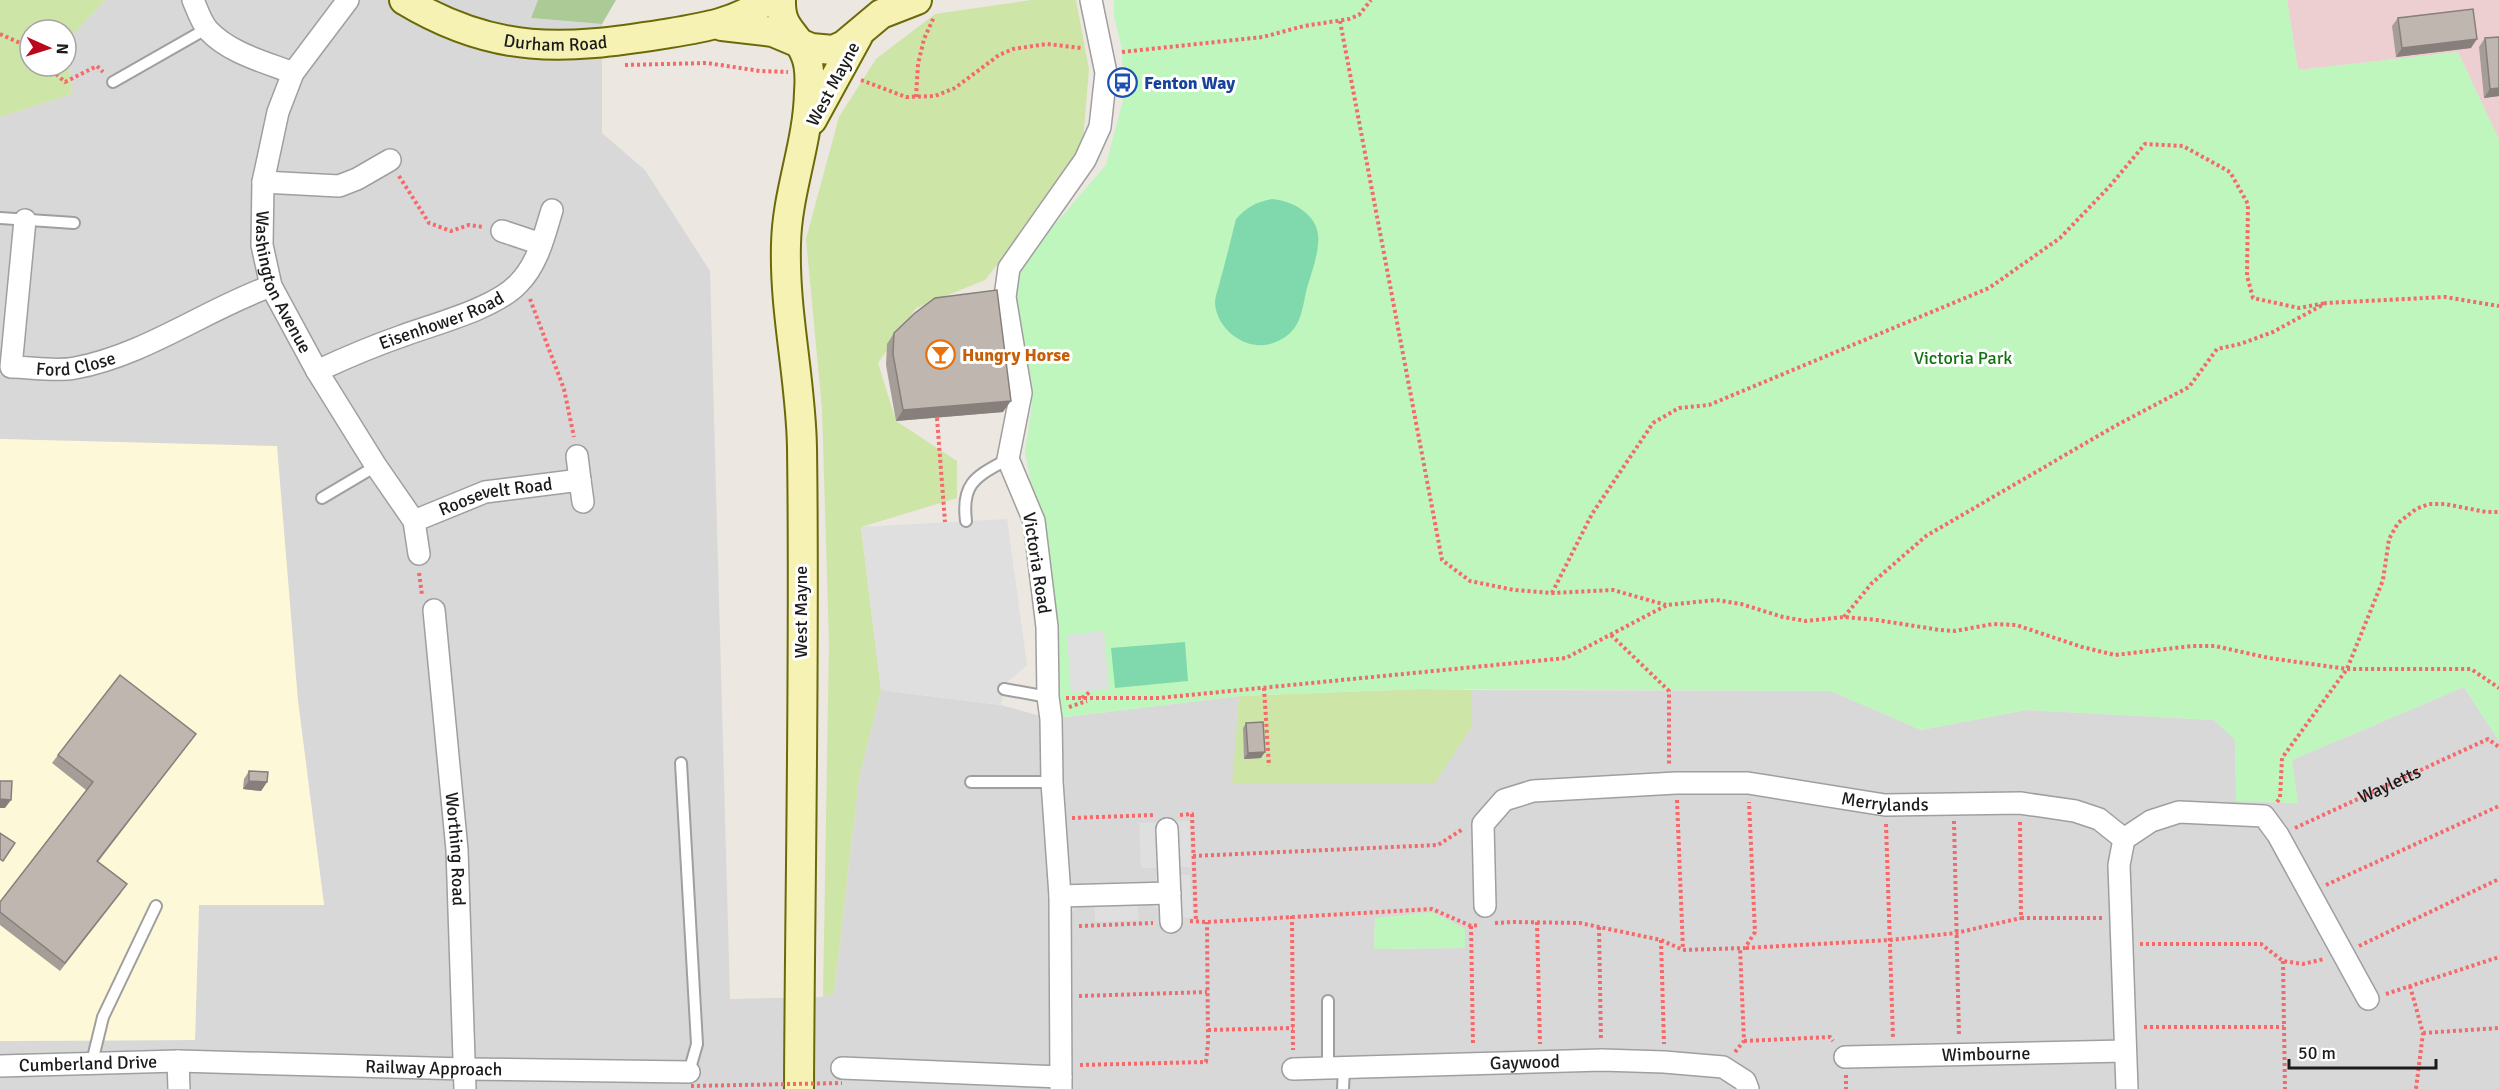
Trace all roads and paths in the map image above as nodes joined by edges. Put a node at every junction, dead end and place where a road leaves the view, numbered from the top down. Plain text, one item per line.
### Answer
1 (193, 0) edge
2 (348, 0) edge
3 (404, 0) edge
4 (767, 0) edge
5 (781, 0) edge
6 (870, 0) edge
7 (1091, 0) edge
8 (1371, 0) edge
9 (926, 7) edge
10 (1340, 21) junction
11 (714, 26) junction
12 (206, 29) junction
13 (861, 30) junction
14 (0, 34) edge
15 (799, 41) junction
16 (18, 42) edge
17 (606, 43) junction
18 (1101, 50) junction
19 (793, 72) dead end
20 (293, 73) junction
21 (78, 76) edge
22 (60, 78) edge
23 (73, 78) edge
24 (858, 79) dead end
25 (113, 81) joint
26 (916, 97) junction
27 (804, 138) junction
28 (390, 160) joint
29 (263, 182) junction
30 (552, 210) dead end
31 (0, 218) edge
32 (25, 220) junction
33 (74, 223) dead end
34 (502, 231) joint
35 (541, 244) junction
36 (517, 285) junction
37 (271, 286) junction
38 (2326, 303) junction
39 (2499, 306) edge
40 (317, 371) junction
41 (937, 418) edge
42 (577, 456) joint
43 (1008, 459) junction
44 (376, 466) junction
45 (580, 480) junction
46 (322, 498) dead end
47 (584, 502) dead end
48 (2499, 512) edge
49 (966, 521) dead end
50 (414, 522) junction
51 (945, 522) dead end
52 (418, 554) joint
53 (1552, 593) junction
54 (1667, 605) junction
55 (434, 610) joint
56 (1844, 617) junction
57 (1611, 635) junction
58 (2347, 669) junction
59 (1264, 688) junction
60 (2499, 688) edge
61 (1004, 689) dead end
62 (1091, 691) dead end
63 (1048, 697) junction
64 (1081, 699) junction
65 (2499, 747) edge
66 (681, 763) dead end
67 (1269, 766) dead end
68 (971, 782) dead end
69 (1052, 782) junction
70 (1749, 783) junction
71 (1673, 784) junction
72 (2020, 803) junction
73 (1885, 805) junction
74 (1953, 806) junction
75 (2499, 806) edge
76 (2264, 816) junction
77 (1055, 819) junction
78 (1165, 820) junction
79 (1483, 824) junction
80 (2278, 835) junction
81 (2124, 839) junction
82 (1193, 856) junction
83 (2499, 879) edge
84 (1170, 893) junction
85 (2309, 893) junction
86 (1060, 896) junction
87 (156, 906) dead end
88 (1292, 916) junction
89 (1486, 918) junction
90 (2021, 918) junction
91 (2121, 918) junction
92 (1196, 921) junction
93 (1171, 922) junction
94 (1207, 922) junction
95 (1537, 922) junction
96 (1471, 926) junction
97 (1060, 927) junction
98 (1599, 927) junction
99 (1956, 933) junction
100 (1661, 940) junction
101 (1890, 940) junction
102 (2122, 944) junction
103 (1743, 948) junction
104 (1683, 950) junction
105 (2342, 954) junction
106 (2499, 957) edge
107 (2283, 961) junction
108 (2410, 986) junction
109 (1207, 992) junction
110 (1061, 997) junction
111 (2368, 999) joint
112 (1328, 1001) dead end
113 (2284, 1026) junction
114 (2125, 1027) junction
115 (1293, 1028) junction
116 (2499, 1028) edge
117 (1208, 1030) junction
118 (2423, 1033) junction
119 (1744, 1041) junction
120 (2126, 1051) junction
121 (1959, 1054) junction
122 (1893, 1056) junction
123 (1845, 1057) joint
124 (1602, 1060) junction
125 (178, 1061) junction
126 (92, 1062) junction
127 (1540, 1062) junction
128 (1664, 1062) junction
129 (1473, 1064) junction
130 (0, 1066) edge
131 (1723, 1067) junction
132 (1293, 1069) joint
133 (1338, 1075) edge
134 (842, 1076) joint
135 (1062, 1077) edge
136 (464, 1079) edge
137 (690, 1079) junction
138 (178, 1089) edge
139 (799, 1089) edge
140 (1748, 1089) edge
141 (2127, 1089) edge
142 (2285, 1089) edge
143 (2416, 1089) edge

1 - 12 street
2 - 20 street, Washington Avenue
3 - 17 main road, Durham Road
4 - 11 main road, Durham Road
5 - 15 main road, West Mayne
6 - 13 main road, West Mayne
7 - 18 street
8 - 10 path
9 - 13 main road
9 - 26 path
10 - 18 path
10 - 53 path
11 - 15 main road, Durham Road
11 - 17 main road, Durham Road
12 - 20 street
12 - 25 lane
13 - 15 main road, West Mayne
13 - 27 main road, West Mayne
14 - 16 path
15 - 27 main road, West Mayne
17 - 19 path
18 - 26 path
18 - 43 street
20 - 29 street, Washington Avenue
21 - 25 path
22 - 23 path
24 - 26 path
27 - 139 main road, West Mayne
28 - 29 street
28 - 34 path
29 - 37 street, Washington Avenue
30 - 35 street, Eisenhower Road
31 - 32 lane
32 - 33 lane
32 - 37 street, Ford Close
34 - 35 street
35 - 36 street, Eisenhower Road
36 - 40 street, Eisenhower Road
36 - 42 path
37 - 40 street, Washington Avenue
38 - 39 path
38 - 53 path
38 - 56 path
40 - 44 street, Washington Avenue
41 - 51 path
42 - 45 street, Roosevelt Road
43 - 49 lane
43 - 63 street, Victoria Road
44 - 46 lane
44 - 50 street, Washington Avenue
45 - 47 street, Roosevelt Road
45 - 50 street, Roosevelt Road
48 - 58 path
50 - 52 street, Washington Avenue
52 - 55 path
53 - 54 path
54 - 56 path
54 - 57 path
55 - 136 street, Worthing Road
56 - 58 path
57 - 59 path
57 - 71 path
58 - 60 path
58 - 76 path
59 - 64 path
59 - 67 path
61 - 63 lane
62 - 64 path
63 - 64 path
63 - 69 street, Victoria Road
65 - 80 path, Wayletts
66 - 137 lane
68 - 69 lane
69 - 77 street, Victoria Road
70 - 71 street, Merrylands
70 - 73 street, Merrylands
70 - 103 path
71 - 79 street, Merrylands
71 - 104 path
72 - 74 street, Merrylands
72 - 81 street, Merrylands
72 - 90 path
73 - 74 street, Merrylands
73 - 101 path
74 - 99 path
75 - 85 path
76 - 80 street
76 - 81 street
77 - 78 path
77 - 86 street, Victoria Road
78 - 82 path
78 - 84 street
79 - 82 path
79 - 89 street
80 - 85 street
81 - 91 street
82 - 92 path
83 - 105 path
84 - 86 street
84 - 93 street
85 - 105 street
86 - 97 street, Victoria Road
87 - 126 lane
88 - 94 path
88 - 96 path
88 - 115 path
89 - 95 path
89 - 96 path
89 - 96 path
90 - 91 path
90 - 99 path
91 - 102 street
92 - 93 path
92 - 94 path
93 - 97 path
94 - 109 path
95 - 98 path
95 - 127 path
96 - 129 path
97 - 110 street, Victoria Road
98 - 100 path
98 - 124 path
99 - 101 path
99 - 121 path
100 - 104 path
100 - 128 path
101 - 103 path
101 - 122 path
102 - 107 path
102 - 114 street
103 - 104 path
103 - 119 path
105 - 107 path
105 - 111 street
106 - 108 path
107 - 113 path
108 - 111 path
108 - 118 path
109 - 110 path
109 - 117 path
110 - 135 street, Victoria Road
112 - 133 lane
113 - 114 path
113 - 142 path
114 - 120 street
115 - 117 path
115 - 132 path
116 - 118 path
117 - 135 path
118 - 143 path
119 - 123 path
119 - 131 path
120 - 121 street, Wimbourne
120 - 141 street
121 - 122 street, Wimbourne
122 - 123 street, Wimbourne
124 - 127 street, Gaywood
124 - 128 street, Gaywood
125 - 126 street, Cumberland Drive
125 - 136 street, Railway Approach
125 - 138 street
126 - 130 street, Cumberland Drive
127 - 129 street, Gaywood
128 - 131 street, Gaywood
129 - 133 street, Gaywood
131 - 140 street
132 - 133 street, Gaywood
134 - 135 street
134 - 137 path, bridge
136 - 137 street, Railway Approach

